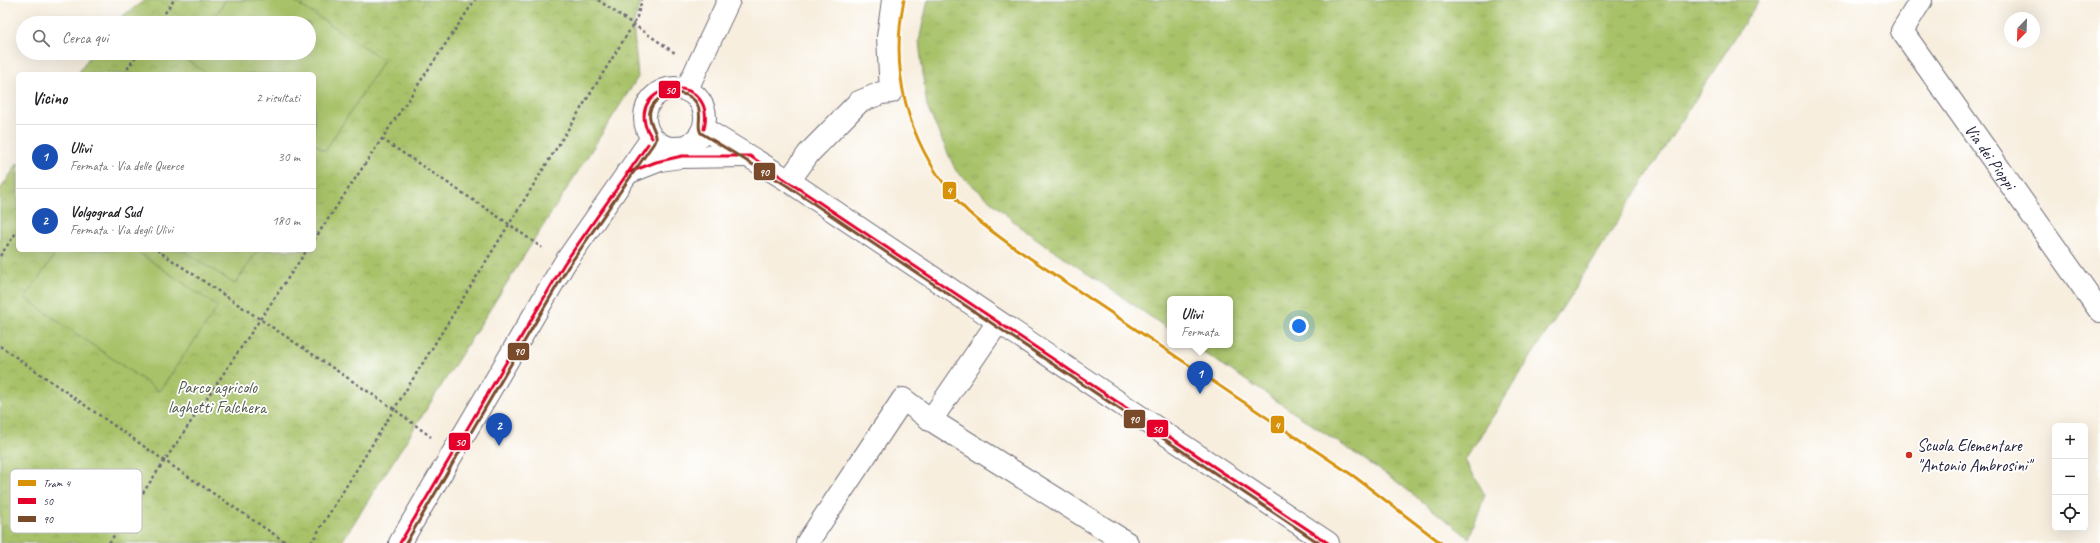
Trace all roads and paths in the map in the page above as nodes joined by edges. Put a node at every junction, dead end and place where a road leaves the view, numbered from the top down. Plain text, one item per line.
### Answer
1 (174, 0) edge
2 (475, 0) edge
3 (598, 0) edge
4 (642, 0) edge
5 (729, 0) edge
6 (893, 0) edge
7 (1921, 0) edge
8 (163, 16) edge
9 (633, 24) junction
10 (133, 60) edge
11 (696, 68) junction
12 (125, 72) edge
13 (687, 89) junction
14 (704, 129) junction
15 (652, 138) junction
16 (382, 139) junction
17 (750, 156) junction
18 (627, 173) junction
19 (789, 181) junction
20 (509, 224) junction
21 (16, 233) edge
22 (316, 237) edge
23 (160, 252) edge
24 (306, 252) edge
25 (0, 256) edge
26 (564, 264) junction
27 (2100, 311) edge
28 (260, 320) junction
29 (998, 322) junction
30 (0, 346) edge
31 (394, 409) junction
32 (931, 420) junction
33 (452, 453) junction
34 (165, 461) junction
35 (142, 495) edge
36 (116, 533) edge
37 (109, 543) edge
38 (287, 543) edge
39 (311, 543) edge
40 (400, 543) edge
41 (807, 543) edge
42 (1127, 543) edge
43 (1328, 543) edge

1 - 8 path
2 - 16 path
3 - 9 path
4 - 9 path
5 - 11 street
6 - 19 street
7 - 27 street, Via dei Pioppi
9 - 11 path
9 - 20 path
10 - 12 path
11 - 13 street
13 - 14 street
13 - 15 street
14 - 15 street
14 - 17 street
15 - 18 street
16 - 20 path
16 - 22 path
17 - 18 street
17 - 19 street
18 - 26 street
19 - 29 street
20 - 26 path
20 - 31 path
21 - 25 path
23 - 28 path
24 - 28 path
26 - 33 street
28 - 31 path
28 - 34 path
29 - 32 street
29 - 43 street
30 - 34 path
31 - 33 path
31 - 39 path
32 - 41 street
32 - 42 street
33 - 40 street
34 - 35 path
34 - 38 path
36 - 37 path

